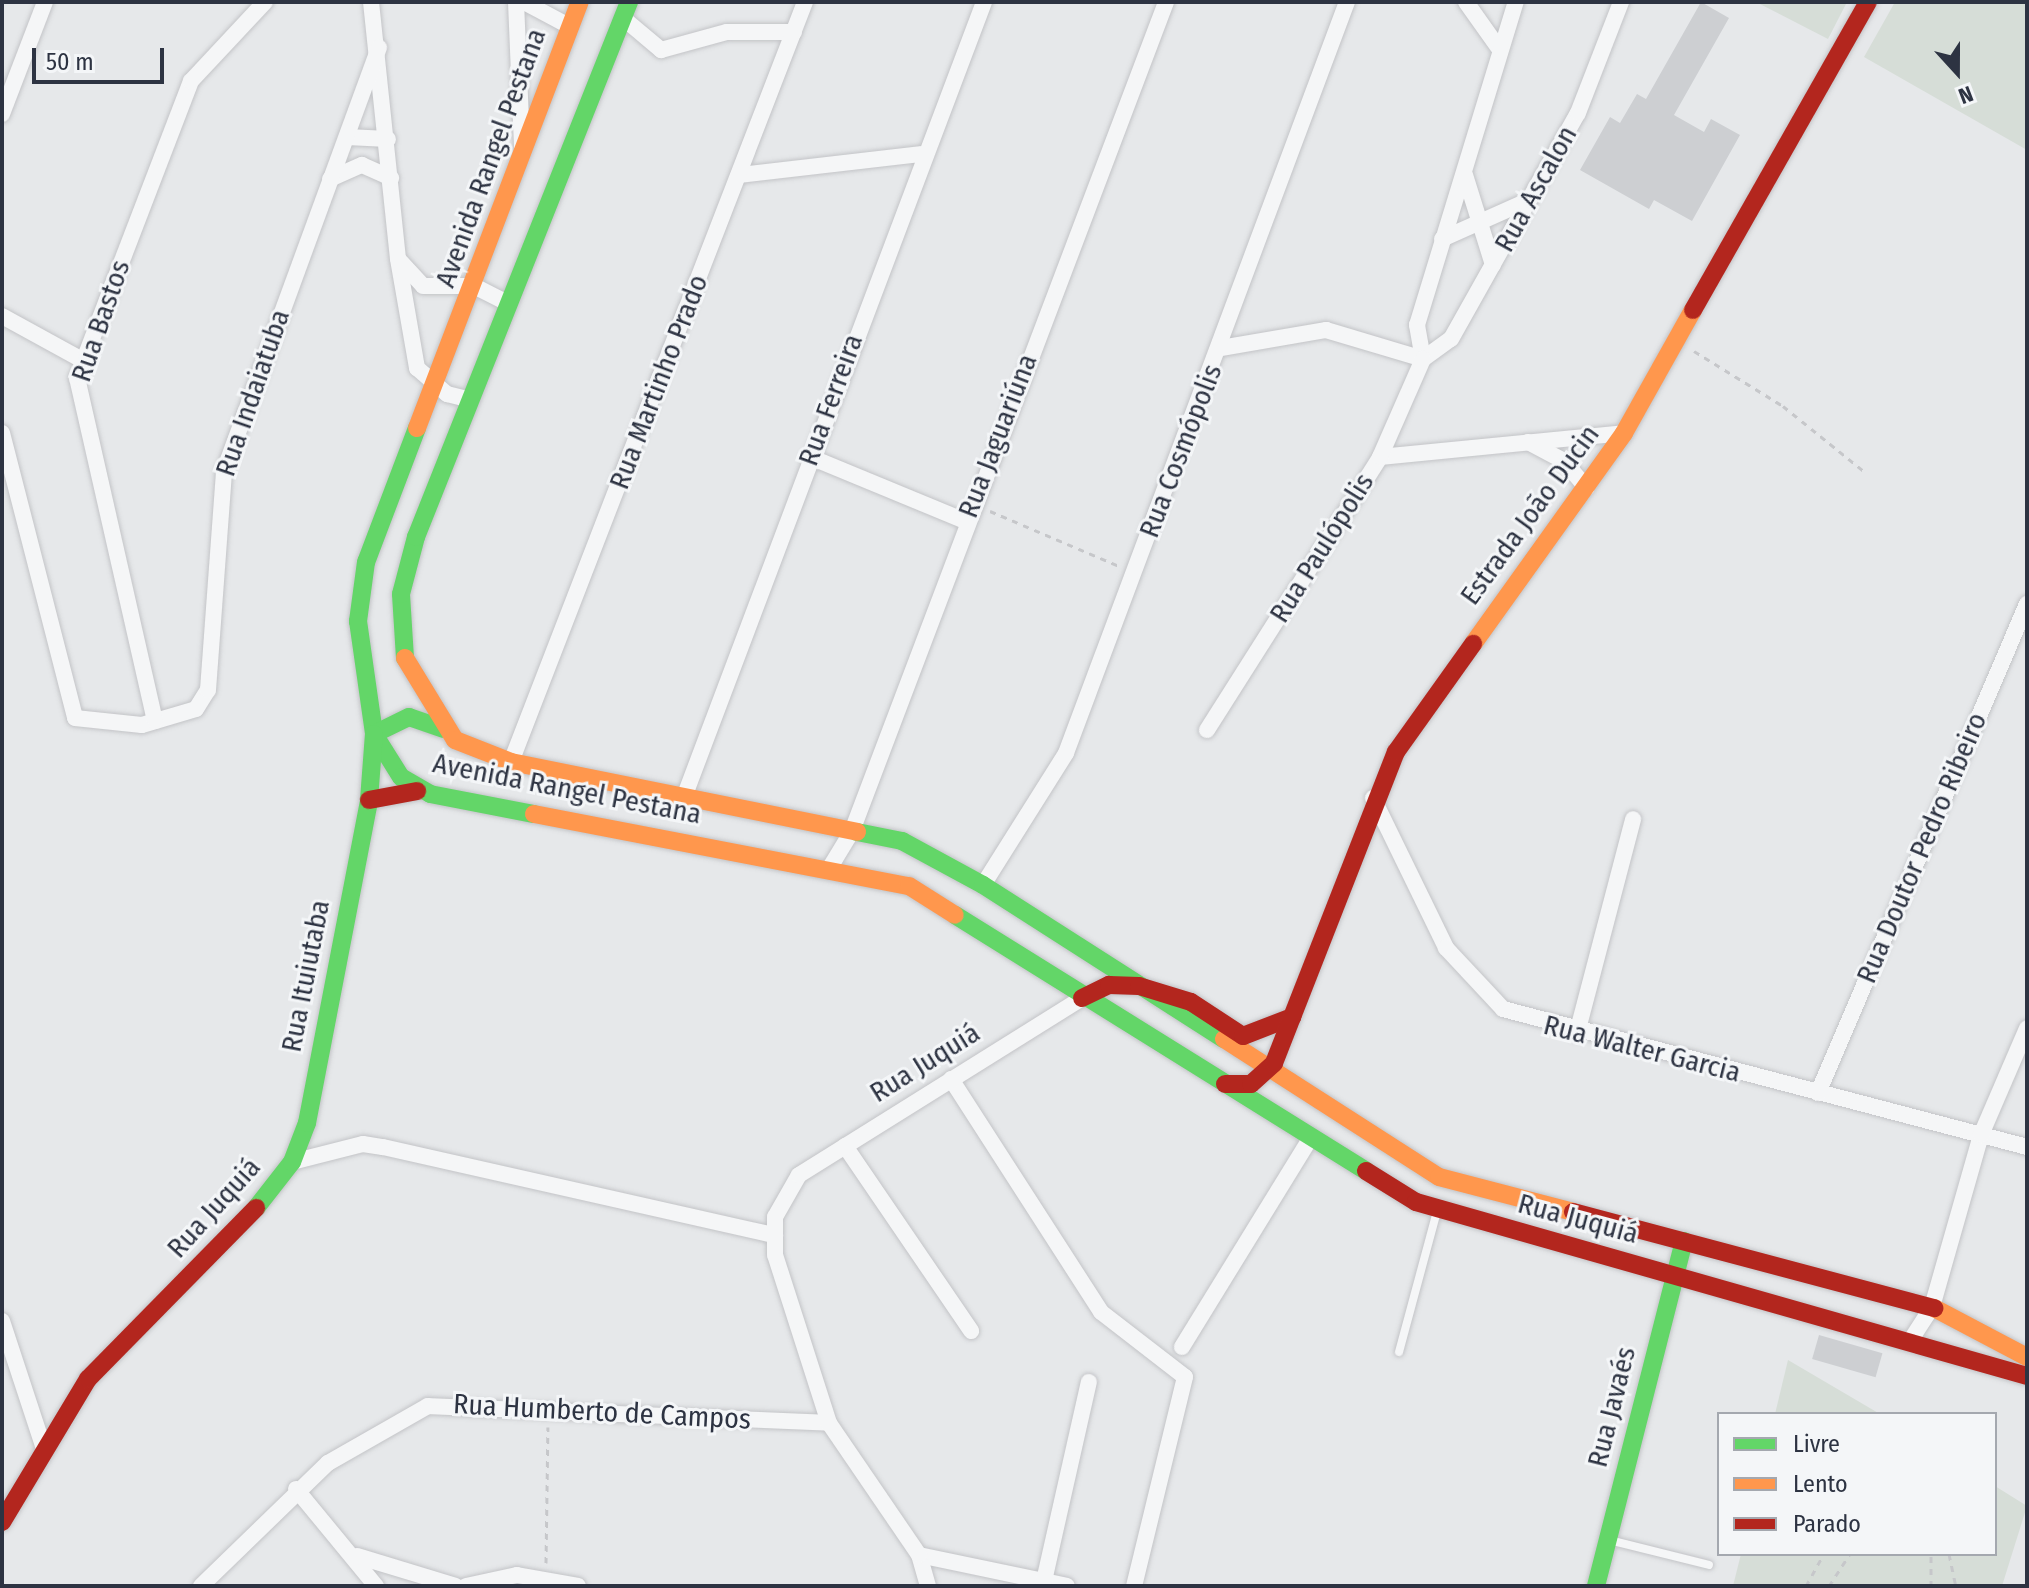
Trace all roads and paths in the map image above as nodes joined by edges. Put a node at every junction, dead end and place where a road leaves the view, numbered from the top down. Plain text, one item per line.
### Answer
1 (45, 2) edge
2 (265, 2) edge
3 (371, 2) edge
4 (516, 2) edge
5 (524, 2) edge
6 (580, 2) edge
7 (805, 2) edge
8 (984, 2) edge
9 (1166, 2) edge
10 (1347, 2) edge
11 (1466, 2) edge
12 (1516, 2) edge
13 (1621, 2) edge
14 (1868, 2) edge
15 (626, 10) edge
16 (569, 26) junction
17 (794, 32) junction
18 (379, 47) junction
19 (1498, 47) junction
20 (2, 114) edge
21 (347, 137) junction
22 (388, 139) junction
23 (921, 154) junction
24 (522, 155) junction
25 (1464, 165) junction
26 (740, 175) junction
27 (391, 178) junction
28 (330, 179) junction
29 (1530, 199) junction
30 (1480, 223) junction
31 (1442, 239) junction
32 (398, 259) junction
33 (1493, 265) junction
34 (474, 286) junction
35 (509, 304) junction
36 (2, 316) edge
37 (1678, 340) junction
38 (1221, 348) junction
39 (1423, 359) junction
40 (82, 360) junction
41 (434, 384) junction
42 (471, 400) junction
43 (2, 433) edge
44 (1624, 433) junction
45 (1528, 442) junction
46 (810, 457) junction
47 (1380, 457) junction
48 (1866, 473) dead end
49 (1587, 488) junction
50 (972, 503) junction
51 (965, 521) junction
52 (1134, 573) junction
53 (2027, 604) edge
54 (155, 721) junction
55 (444, 729) junction
56 (1207, 730) dead end
57 (374, 734) junction
58 (511, 762) junction
59 (417, 791) junction
60 (1373, 798) junction
61 (369, 800) junction
62 (683, 800) junction
63 (1633, 819) dead end
64 (852, 831) junction
65 (829, 869) junction
66 (983, 885) junction
67 (1139, 986) junction
68 (1082, 998) junction
69 (1292, 1017) junction
70 (2027, 1028) edge
71 (1577, 1033) junction
72 (1268, 1072) junction
73 (951, 1079) junction
74 (1220, 1083) junction
75 (1818, 1093) junction
76 (1981, 1135) junction
77 (1311, 1137) junction
78 (845, 1146) junction
79 (2027, 1147) edge
80 (292, 1162) junction
81 (1437, 1210) junction
82 (775, 1235) junction
83 (1684, 1241) junction
84 (1675, 1274) junction
85 (1932, 1307) junction
86 (2, 1321) edge
87 (971, 1331) dead end
88 (1912, 1338) junction
89 (1182, 1347) dead end
90 (1399, 1352) dead end
91 (2027, 1357) edge
92 (2027, 1376) edge
93 (1089, 1382) dead end
94 (548, 1407) junction
95 (829, 1423) junction
96 (44, 1449) junction
97 (296, 1489) junction
98 (2, 1522) edge
99 (1607, 1540) junction
100 (919, 1555) junction
101 (357, 1556) junction
102 (1823, 1556) edge
103 (1849, 1556) edge
104 (1931, 1556) edge
105 (1949, 1556) edge
106 (1709, 1565) dead end
107 (546, 1577) junction
108 (1044, 1581) junction
109 (201, 1586) edge
110 (376, 1586) edge
111 (456, 1586) edge
112 (466, 1586) edge
113 (578, 1586) edge
114 (928, 1586) edge
115 (1067, 1586) edge
116 (1134, 1586) edge
117 (1596, 1586) edge
118 (1806, 1586) edge
119 (1829, 1586) edge
120 (1931, 1586) edge
121 (1956, 1586) edge

1 - 20 street
2 - 40 street, Rua Bastos
3 - 18 street
4 - 24 street
5 - 16 street
6 - 16 main road, Avenida Rangel Pestana
7 - 17 street, Rua Martinho Prado
8 - 23 street, Rua Ferreira
9 - 50 street, Rua Jaguariúna
10 - 38 street, Rua Cosmópolis
11 - 19 street
12 - 19 street
13 - 29 street, Rua Ascalon
14 - 37 main road, Estrada João Ducin
15 - 17 street
15 - 35 main road, Avenida Rangel Pestana
16 - 24 main road, Avenida Rangel Pestana
17 - 26 street, Rua Martinho Prado
18 - 21 street, Rua Indaiatuba
18 - 22 street
19 - 25 street
21 - 22 street
21 - 28 street, Rua Indaiatuba
22 - 27 street
23 - 26 street
23 - 46 street, Rua Ferreira
24 - 34 main road, Avenida Rangel Pestana
25 - 30 street
25 - 31 street
26 - 58 street, Rua Martinho Prado
27 - 28 street
27 - 32 street
28 - 54 street, Rua Indaiatuba
29 - 30 street
29 - 33 street, Rua Ascalon
30 - 31 street
30 - 33 street
31 - 39 street
32 - 34 street
32 - 41 street
33 - 39 street, Rua Ascalon
34 - 35 street
34 - 41 main road, Avenida Rangel Pestana
35 - 42 main road, Avenida Rangel Pestana
36 - 40 street
37 - 44 main road, Estrada João Ducin
37 - 48 path
38 - 39 street
38 - 52 street, Rua Cosmópolis
39 - 47 street, Rua Paulópolis
40 - 54 street, Rua Bastos
41 - 42 street
41 - 57 main road, Avenida Rangel Pestana
42 - 55 main road, Avenida Rangel Pestana
43 - 54 street
44 - 45 street
44 - 49 main road, Estrada João Ducin
45 - 47 street
45 - 49 street
46 - 51 street
46 - 62 street, Rua Ferreira
47 - 56 street, Rua Paulópolis
49 - 60 main road, Estrada João Ducin
50 - 51 street, Rua Jaguariúna
50 - 52 path
51 - 64 street, Rua Jaguariúna
52 - 66 street, Rua Cosmópolis
53 - 75 street, Rua Doutor Pedro Ribeiro
55 - 57 main road
55 - 58 main road, Avenida Rangel Pestana
57 - 59 main road, Avenida Rangel Pestana
57 - 61 main road, Rua Ituiutaba
58 - 62 main road, Avenida Rangel Pestana
59 - 61 main road
59 - 65 main road, Avenida Rangel Pestana
60 - 69 main road, Estrada João Ducin
60 - 71 street, Rua Walter Garcia
61 - 80 main road, Rua Ituiutaba
62 - 64 main road, Avenida Rangel Pestana
63 - 71 street
64 - 65 street, Rua Jaguariúna
64 - 66 main road, Avenida Rangel Pestana
65 - 68 main road, Avenida Rangel Pestana
66 - 67 main road, Avenida Rangel Pestana
67 - 68 main road
67 - 69 main road
67 - 72 main road, Rua Juquiá
68 - 73 street, Rua Juquiá
68 - 74 main road, Rua Juquiá
69 - 72 main road, Estrada João Ducin
70 - 76 street
71 - 75 street, Rua Walter Garcia
72 - 74 main road
72 - 83 main road, Rua Juquiá
73 - 78 street, Rua Juquiá
73 - 116 street
74 - 77 main road, Rua Juquiá
75 - 76 street, Rua Walter Garcia
76 - 79 street, Rua Walter Garcia
76 - 85 street
77 - 81 main road, Rua Juquiá
77 - 89 street
78 - 82 street, Rua Juquiá
78 - 87 street
80 - 82 street, Rua Juquiá
80 - 96 main road, Rua Juquiá
81 - 84 main road, Rua Juquiá
81 - 90 lane
82 - 95 street
83 - 84 main road, Rua Javaés
83 - 85 main road, Rua Juquiá
84 - 88 main road, Rua Juquiá
84 - 99 main road, Rua Javaés
85 - 88 street
85 - 91 main road, Rua Juquiá
86 - 96 street
88 - 92 main road, Rua Juquiá
93 - 108 street
94 - 95 street, Rua Humberto de Campos
94 - 97 street, Rua Humberto de Campos
94 - 107 path
95 - 100 street
96 - 98 main road, Rua Juquiá
97 - 101 street
97 - 109 street, Rua Humberto de Campos
99 - 106 lane
99 - 117 main road, Rua Javaés
100 - 108 street
100 - 114 street
101 - 110 street
101 - 111 street
102 - 118 path
103 - 119 path
104 - 120 path
105 - 121 path
107 - 112 street
107 - 113 street
108 - 115 street

